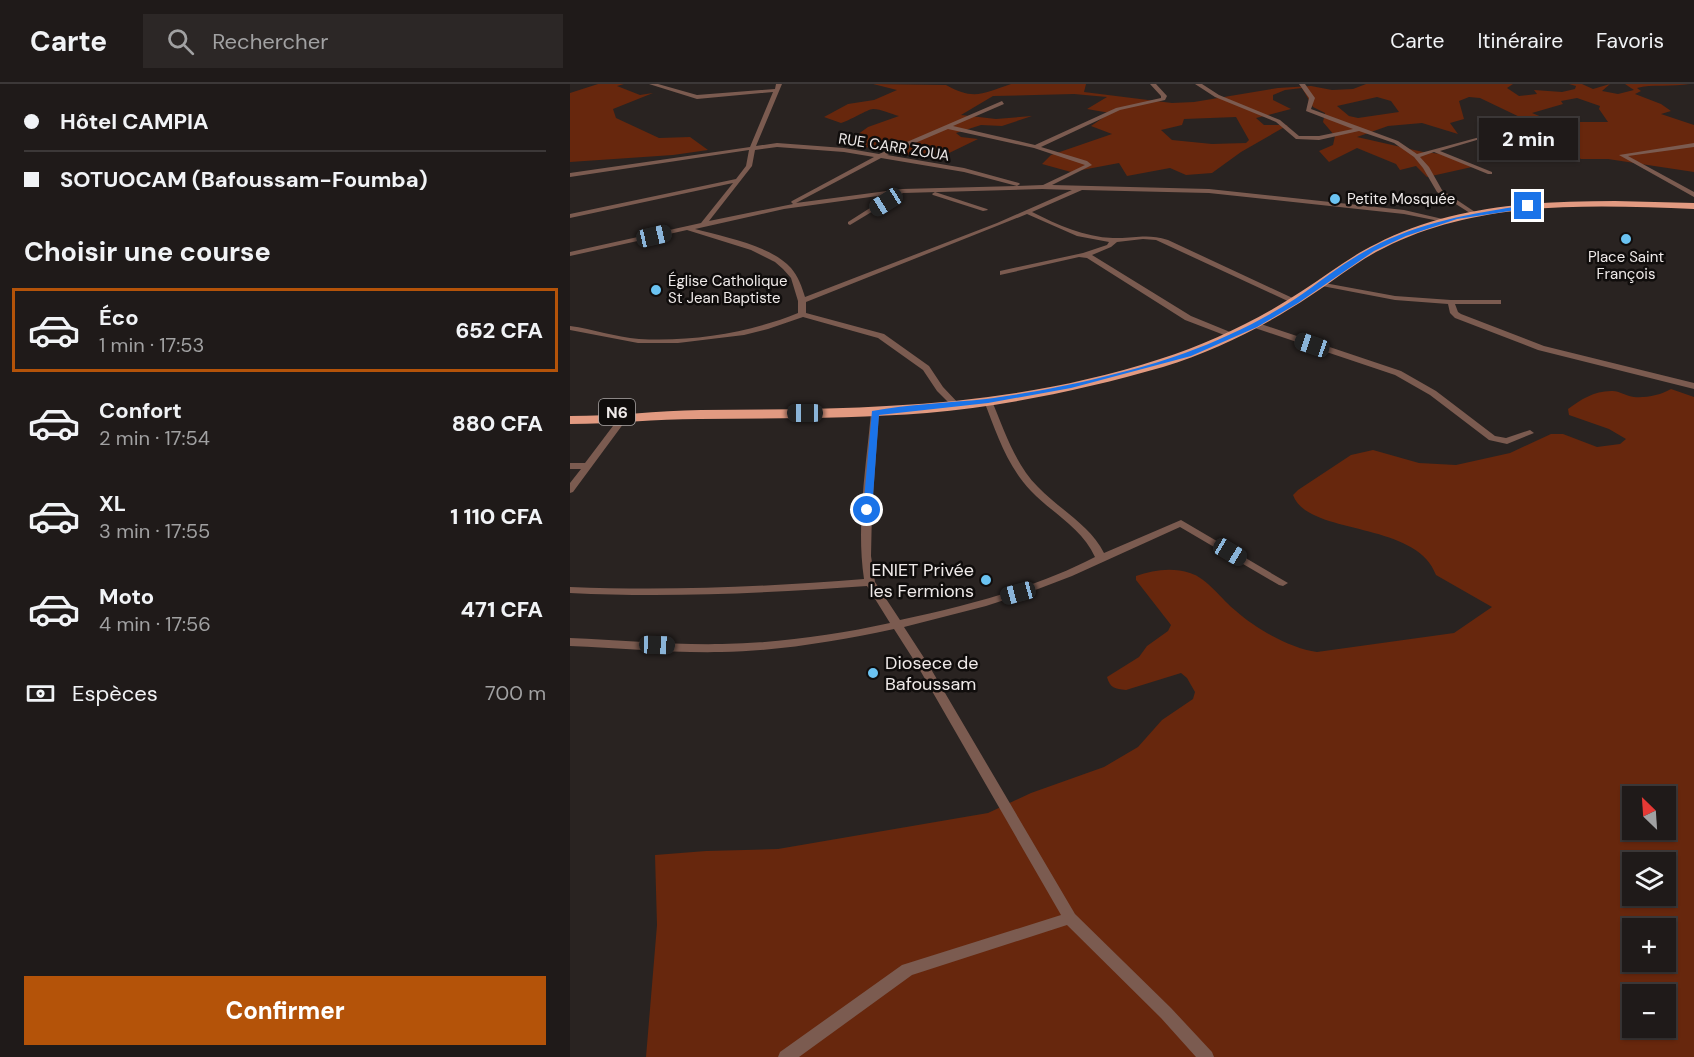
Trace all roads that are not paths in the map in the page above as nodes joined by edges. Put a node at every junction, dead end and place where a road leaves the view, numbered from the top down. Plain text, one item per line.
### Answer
1 (652, 84) edge
2 (1153, 84) edge
3 (1198, 84) edge
4 (1302, 84) edge
5 (778, 87) edge
6 (1002, 103) dead end
7 (948, 127) junction
8 (1359, 129) junction
9 (1478, 138) dead end
10 (1694, 146) edge
11 (753, 147) junction
12 (1036, 147) junction
13 (1436, 150) junction
14 (880, 156) junction
15 (1416, 156) junction
16 (1490, 173) dead end
17 (570, 175) edge
18 (738, 180) junction
19 (1042, 187) junction
20 (1029, 188) junction
21 (1080, 188) junction
22 (902, 191) junction
23 (926, 191) junction
24 (1694, 195) edge
25 (1694, 206) edge
26 (784, 207) junction
27 (985, 210) dead end
28 (1028, 212) junction
29 (1475, 214) junction
30 (570, 216) edge
31 (1444, 220) junction
32 (850, 223) dead end
33 (704, 224) junction
34 (688, 228) junction
35 (1114, 241) junction
36 (570, 254) edge
37 (1085, 255) junction
38 (1003, 273) dead end
39 (1322, 284) junction
40 (802, 301) junction
41 (1295, 302) junction
42 (1451, 302) junction
43 (1498, 302) dead end
44 (802, 314) junction
45 (1255, 325) junction
46 (570, 328) edge
47 (1232, 336) junction
48 (1694, 386) edge
49 (988, 401) junction
50 (956, 405) junction
51 (570, 412) edge
52 (875, 413) junction
53 (626, 416) junction
54 (570, 420) edge
55 (1530, 433) dead end
56 (570, 466) edge
57 (586, 466) junction
58 (570, 490) edge
59 (1101, 558) junction
60 (870, 582) junction
61 (1283, 583) dead end
62 (570, 590) edge
63 (896, 625) junction
64 (570, 642) edge
65 (1070, 918) junction
66 (786, 1057) edge
67 (1206, 1057) edge

1 - 5 street
2 - 12 street
3 - 8 street
4 - 8 street
5 - 11 street
6 - 7 street
7 - 12 street
7 - 14 street
8 - 15 street
9 - 13 street
10 - 24 street
11 - 14 street, RUE CARR ZOUA
11 - 17 street, RUE CARR ZOUA
11 - 18 street
12 - 19 street
13 - 15 street
13 - 16 street
14 - 20 street, RUE CARR ZOUA
14 - 26 street
15 - 29 street
18 - 30 street
18 - 33 street
19 - 20 street
19 - 21 street
20 - 23 street
21 - 28 street
21 - 31 street
22 - 23 street
22 - 26 street
22 - 32 street
23 - 27 street
25 - 29 highway
26 - 33 street
28 - 35 street
28 - 40 street
29 - 31 highway
31 - 39 highway, N6
33 - 34 street
34 - 36 street
34 - 40 street
35 - 37 street
35 - 41 street
37 - 38 street
37 - 47 street
39 - 41 highway, N6
39 - 42 street
40 - 44 street
41 - 45 highway, N6
42 - 43 street
42 - 48 street
44 - 46 street
44 - 50 street
45 - 47 highway, N6
45 - 55 street
47 - 49 highway, N6
49 - 50 highway, N6
49 - 59 street
50 - 52 highway, N6
51 - 53 highway, N6
52 - 53 highway, N6
52 - 60 street
53 - 54 highway, N6
53 - 57 street
56 - 57 street
57 - 58 street
59 - 61 street
59 - 63 street
60 - 62 street
60 - 63 street
63 - 64 street
63 - 65 street
65 - 66 street
65 - 67 street

